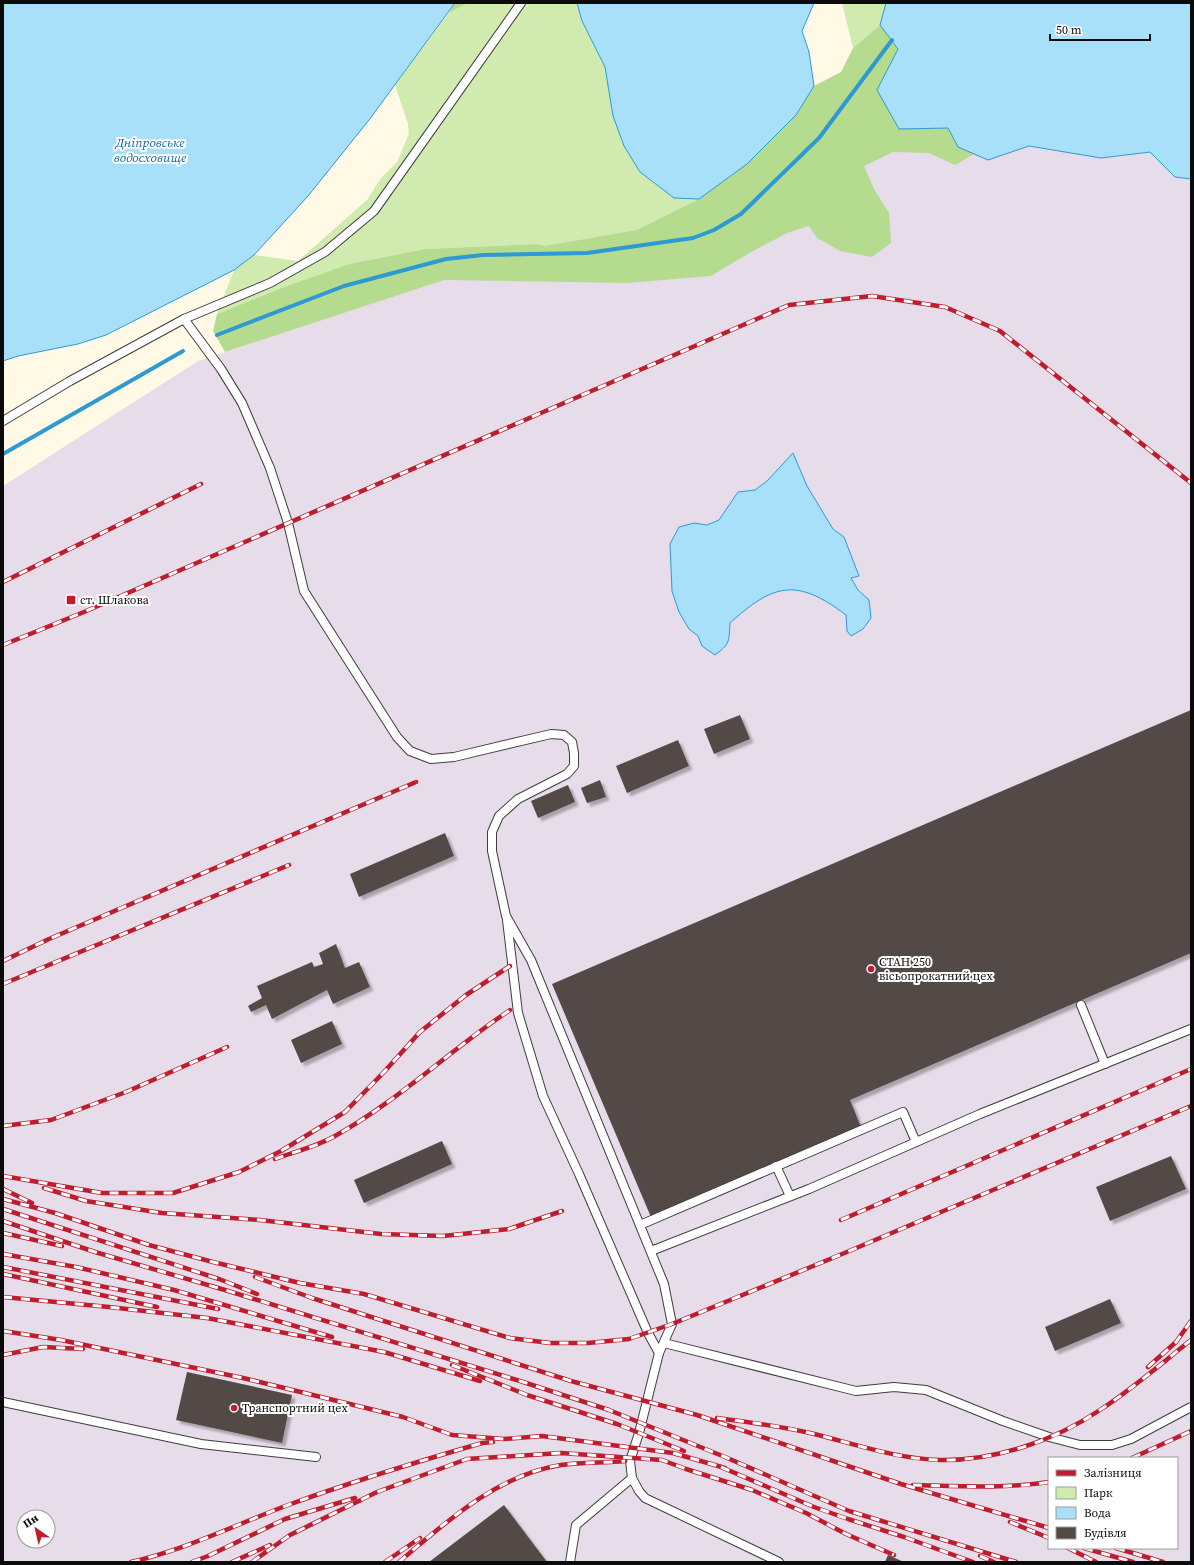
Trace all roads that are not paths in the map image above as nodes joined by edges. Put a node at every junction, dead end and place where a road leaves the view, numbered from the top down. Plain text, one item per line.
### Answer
1 (521, 3) edge
2 (184, 319) junction
3 (3, 421) edge
4 (506, 916) junction
5 (1081, 1005) dead end
6 (1191, 1029) edge
7 (1105, 1064) junction
8 (916, 1142) junction
9 (776, 1166) junction
10 (790, 1196) junction
11 (640, 1225) junction
12 (651, 1251) junction
13 (664, 1343) junction
14 (659, 1353) junction
15 (3, 1402) edge
16 (1191, 1407) edge
17 (316, 1457) dead end
18 (632, 1478) junction
19 (570, 1562) edge
20 (779, 1562) edge

1 - 2 lane
2 - 3 lane
2 - 4 lane
4 - 11 lane
4 - 14 lane
5 - 7 lane
6 - 7 lane
7 - 8 lane
8 - 9 lane
8 - 10 lane
9 - 10 lane
9 - 11 lane
10 - 12 lane
11 - 12 lane
12 - 13 lane
13 - 14 lane
13 - 16 lane
14 - 18 lane
15 - 17 lane
18 - 19 lane
18 - 20 lane

